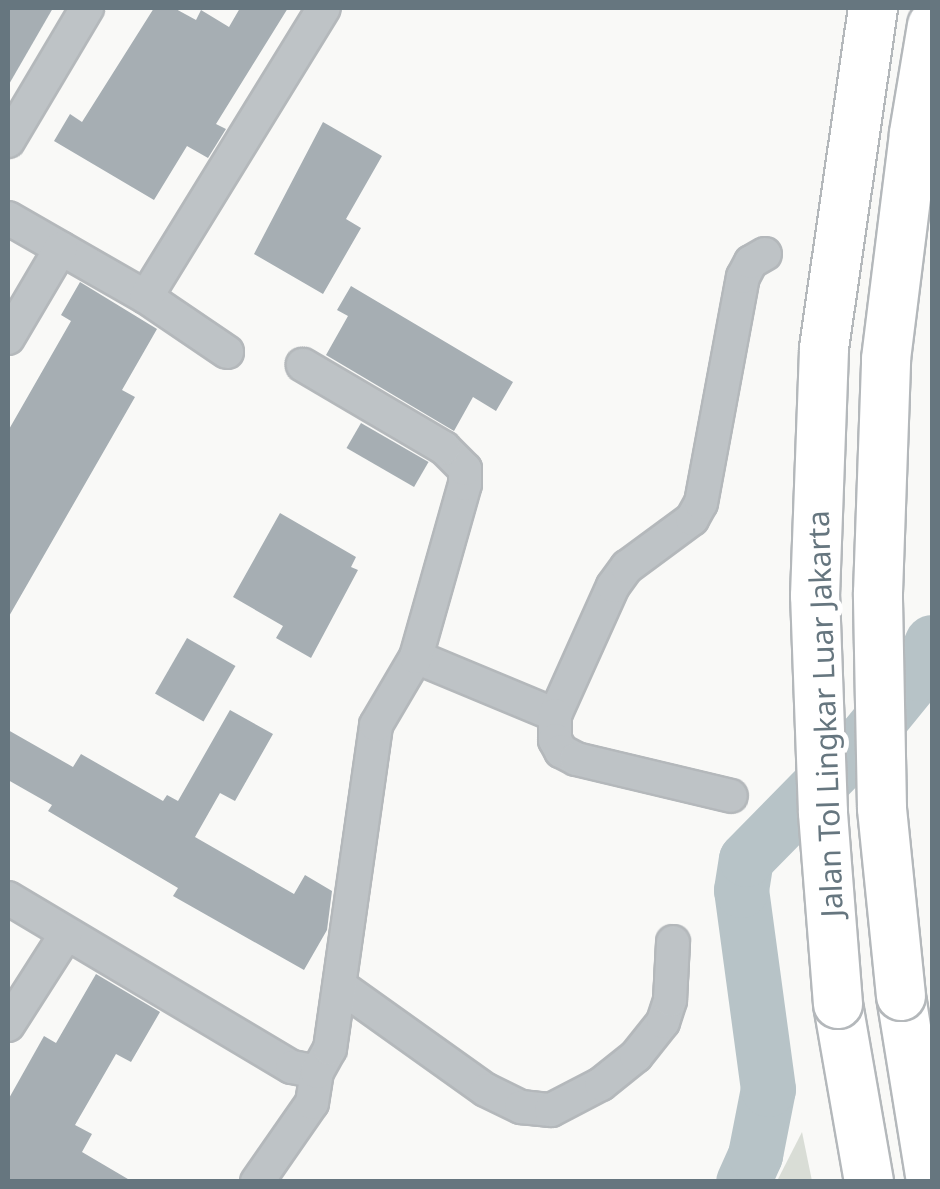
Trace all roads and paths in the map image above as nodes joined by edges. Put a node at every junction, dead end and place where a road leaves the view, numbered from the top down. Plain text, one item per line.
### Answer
1 (88, 8) edge
2 (324, 8) edge
3 (873, 8) edge
4 (932, 26) edge
5 (8, 142) edge
6 (8, 218) edge
7 (61, 248) junction
8 (765, 254) dead end
9 (146, 298) junction
10 (8, 338) edge
11 (227, 352) dead end
12 (303, 365) dead end
13 (416, 657) junction
14 (555, 715) junction
15 (731, 796) dead end
16 (8, 898) edge
17 (65, 936) junction
18 (674, 942) dead end
19 (340, 986) junction
20 (8, 1025) edge
21 (317, 1072) junction
22 (257, 1182) edge
23 (869, 1182) edge
24 (931, 1182) edge

1 - 5 street
2 - 9 street
3 - 23 highway, Jalan Tol Lingkar Luar Jakarta, bridge
4 - 24 highway, Jalan Tol Lingkar Luar Jakarta, bridge
6 - 7 street
7 - 9 street
7 - 10 street
8 - 14 street
9 - 11 street
12 - 13 street
13 - 14 street
13 - 19 street
14 - 15 street
16 - 17 street
17 - 20 street
17 - 21 street
18 - 19 street
19 - 21 street
21 - 22 street

